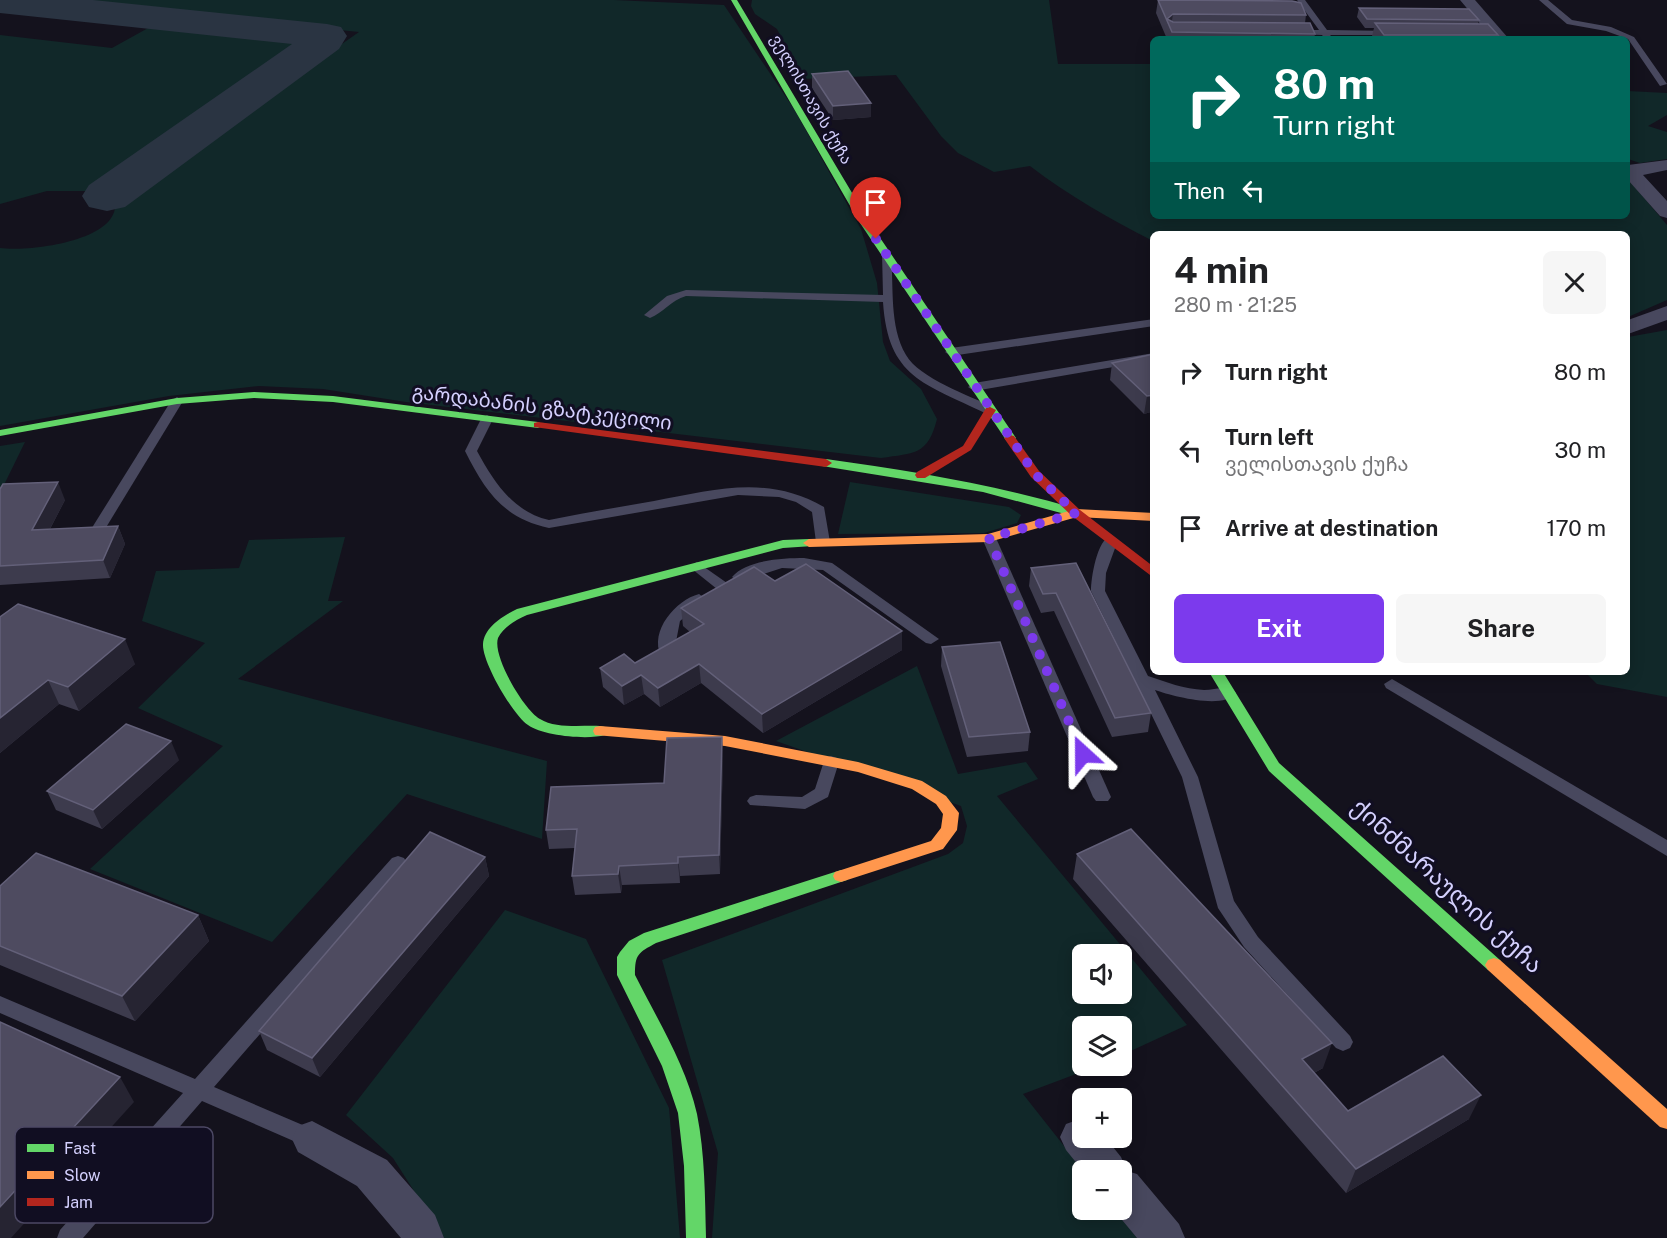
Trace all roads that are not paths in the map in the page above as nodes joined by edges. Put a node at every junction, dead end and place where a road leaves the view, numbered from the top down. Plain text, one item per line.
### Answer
1 (734, 0) edge
2 (1301, 0) edge
3 (1467, 0) edge
4 (1543, 0) edge
5 (1289, 32) edge
6 (1404, 33) edge
7 (1493, 35) edge
8 (1327, 36) edge
9 (1624, 36) edge
10 (1630, 39) edge
11 (1663, 84) dead end
12 (1667, 165) edge
13 (1630, 171) edge
14 (1630, 173) edge
15 (1667, 212) edge
16 (886, 255) junction
17 (890, 299) junction
18 (1667, 312) edge
19 (650, 315) dead end
20 (1150, 323) edge
21 (1667, 324) edge
22 (1630, 327) edge
23 (1630, 328) edge
24 (951, 352) junction
25 (1150, 357) edge
26 (974, 387) junction
27 (177, 401) junction
28 (990, 410) junction
29 (487, 419) junction
30 (0, 433) edge
31 (921, 475) junction
32 (1076, 513) junction
33 (1150, 517) edge
34 (989, 538) junction
35 (92, 539) edge
36 (1111, 540) junction
37 (823, 542) junction
38 (698, 566) junction
39 (1150, 571) edge
40 (722, 586) junction
41 (931, 639) dead end
42 (666, 652) edge
43 (1218, 675) edge
44 (1144, 680) junction
45 (1392, 684) dead end
46 (1228, 693) junction
47 (831, 762) junction
48 (1102, 797) dead end
49 (756, 801) dead end
50 (1667, 849) edge
51 (398, 863) dead end
52 (0, 1004) edge
53 (1343, 1042) dead end
54 (198, 1090) junction
55 (1667, 1121) edge
56 (166, 1127) edge
57 (312, 1139) joint
58 (1089, 1148) edge
59 (1099, 1160) edge
60 (1132, 1200) edge
61 (81, 1223) edge
62 (68, 1238) edge
63 (423, 1238) edge
64 (696, 1238) edge
65 (1164, 1238) edge

1 - 16 street, ველისთავის ქუჩა
2 - 8 lane
3 - 7 street
4 - 9 lane
5 - 8 lane
6 - 8 lane
10 - 11 lane
12 - 13 street
14 - 15 street
16 - 17 lane
16 - 24 street, ველისთავის ქუჩა
17 - 19 lane
17 - 28 lane
18 - 22 street
20 - 24 lane
21 - 23 street
24 - 26 street, ველისთავის ქუჩა
25 - 26 lane
26 - 28 street, ველისთავის ქუჩა
27 - 29 street, გარდაბანის გზატკეცილი
27 - 30 street, გარდაბანის გზატკეცილი
27 - 35 lane
28 - 31 street
28 - 32 street, ველისთავის ქუჩა
29 - 31 street, გარდაბანის გზატკეცილი
29 - 37 lane
31 - 32 street, გარდაბანის გზატკეცილი
32 - 33 street
32 - 34 street
32 - 36 street, ველისთავის ქუჩა
34 - 37 street
34 - 48 lane
36 - 39 street, ველისთავის ქუჩა
36 - 44 lane
37 - 38 street
38 - 40 lane
38 - 47 street
40 - 41 lane
40 - 42 lane
43 - 46 street, ქინძმარაულის ქუჩა
44 - 46 lane
44 - 53 lane
45 - 50 lane
46 - 55 street, ქინძმარაულის ქუჩა
47 - 49 lane
47 - 64 street
51 - 54 lane
52 - 54 lane
54 - 56 lane
54 - 57 lane
57 - 63 street
58 - 59 street
60 - 65 street
61 - 62 lane

